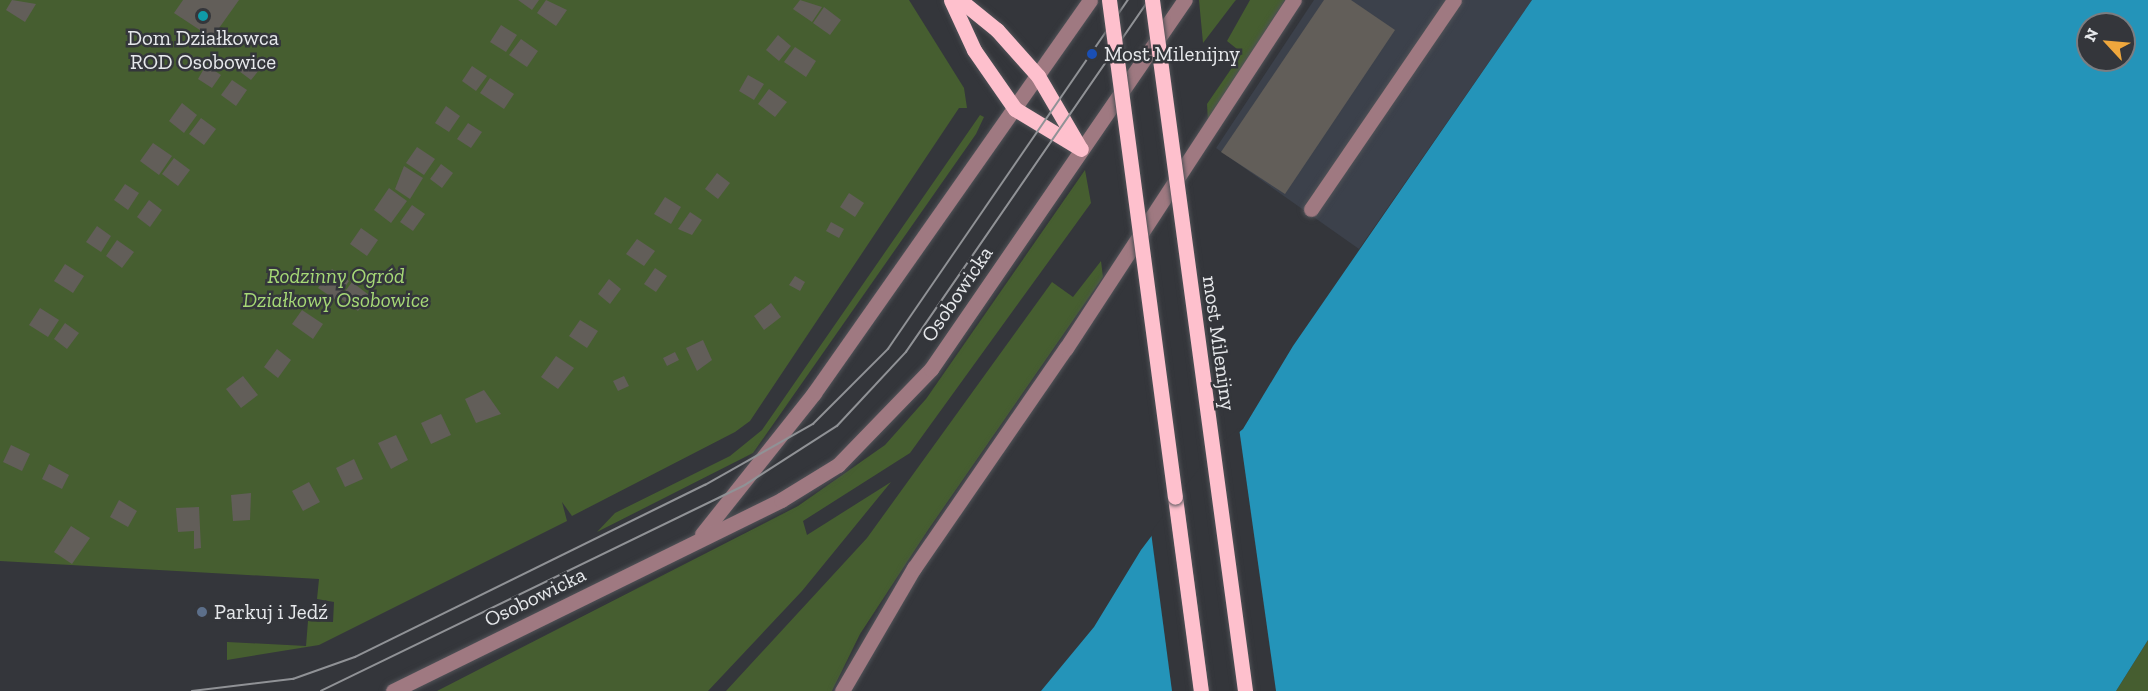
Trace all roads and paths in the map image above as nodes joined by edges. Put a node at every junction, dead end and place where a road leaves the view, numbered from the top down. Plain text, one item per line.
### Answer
1 (951, 0) edge
2 (960, 0) edge
3 (1090, 0) edge
4 (1109, 0) edge
5 (1152, 0) edge
6 (1185, 0) edge
7 (1294, 0) edge
8 (1454, 0) edge
9 (1038, 76) junction
10 (1015, 109) junction
11 (1081, 149) junction
12 (1311, 209) dead end
13 (696, 541) junction
14 (393, 691) edge
15 (842, 691) edge
16 (1201, 691) edge
17 (1245, 691) edge

1 - 10 main road
2 - 9 main road
3 - 9 street, Osobowicka
4 - 16 main road, bridge
5 - 17 main road, most Milenijny, bridge
6 - 11 street, Osobowicka
7 - 15 street
8 - 12 street
9 - 10 street, Osobowicka
9 - 11 main road
10 - 11 main road
10 - 13 street, Osobowicka
11 - 13 street, Osobowicka
13 - 14 street, Osobowicka

